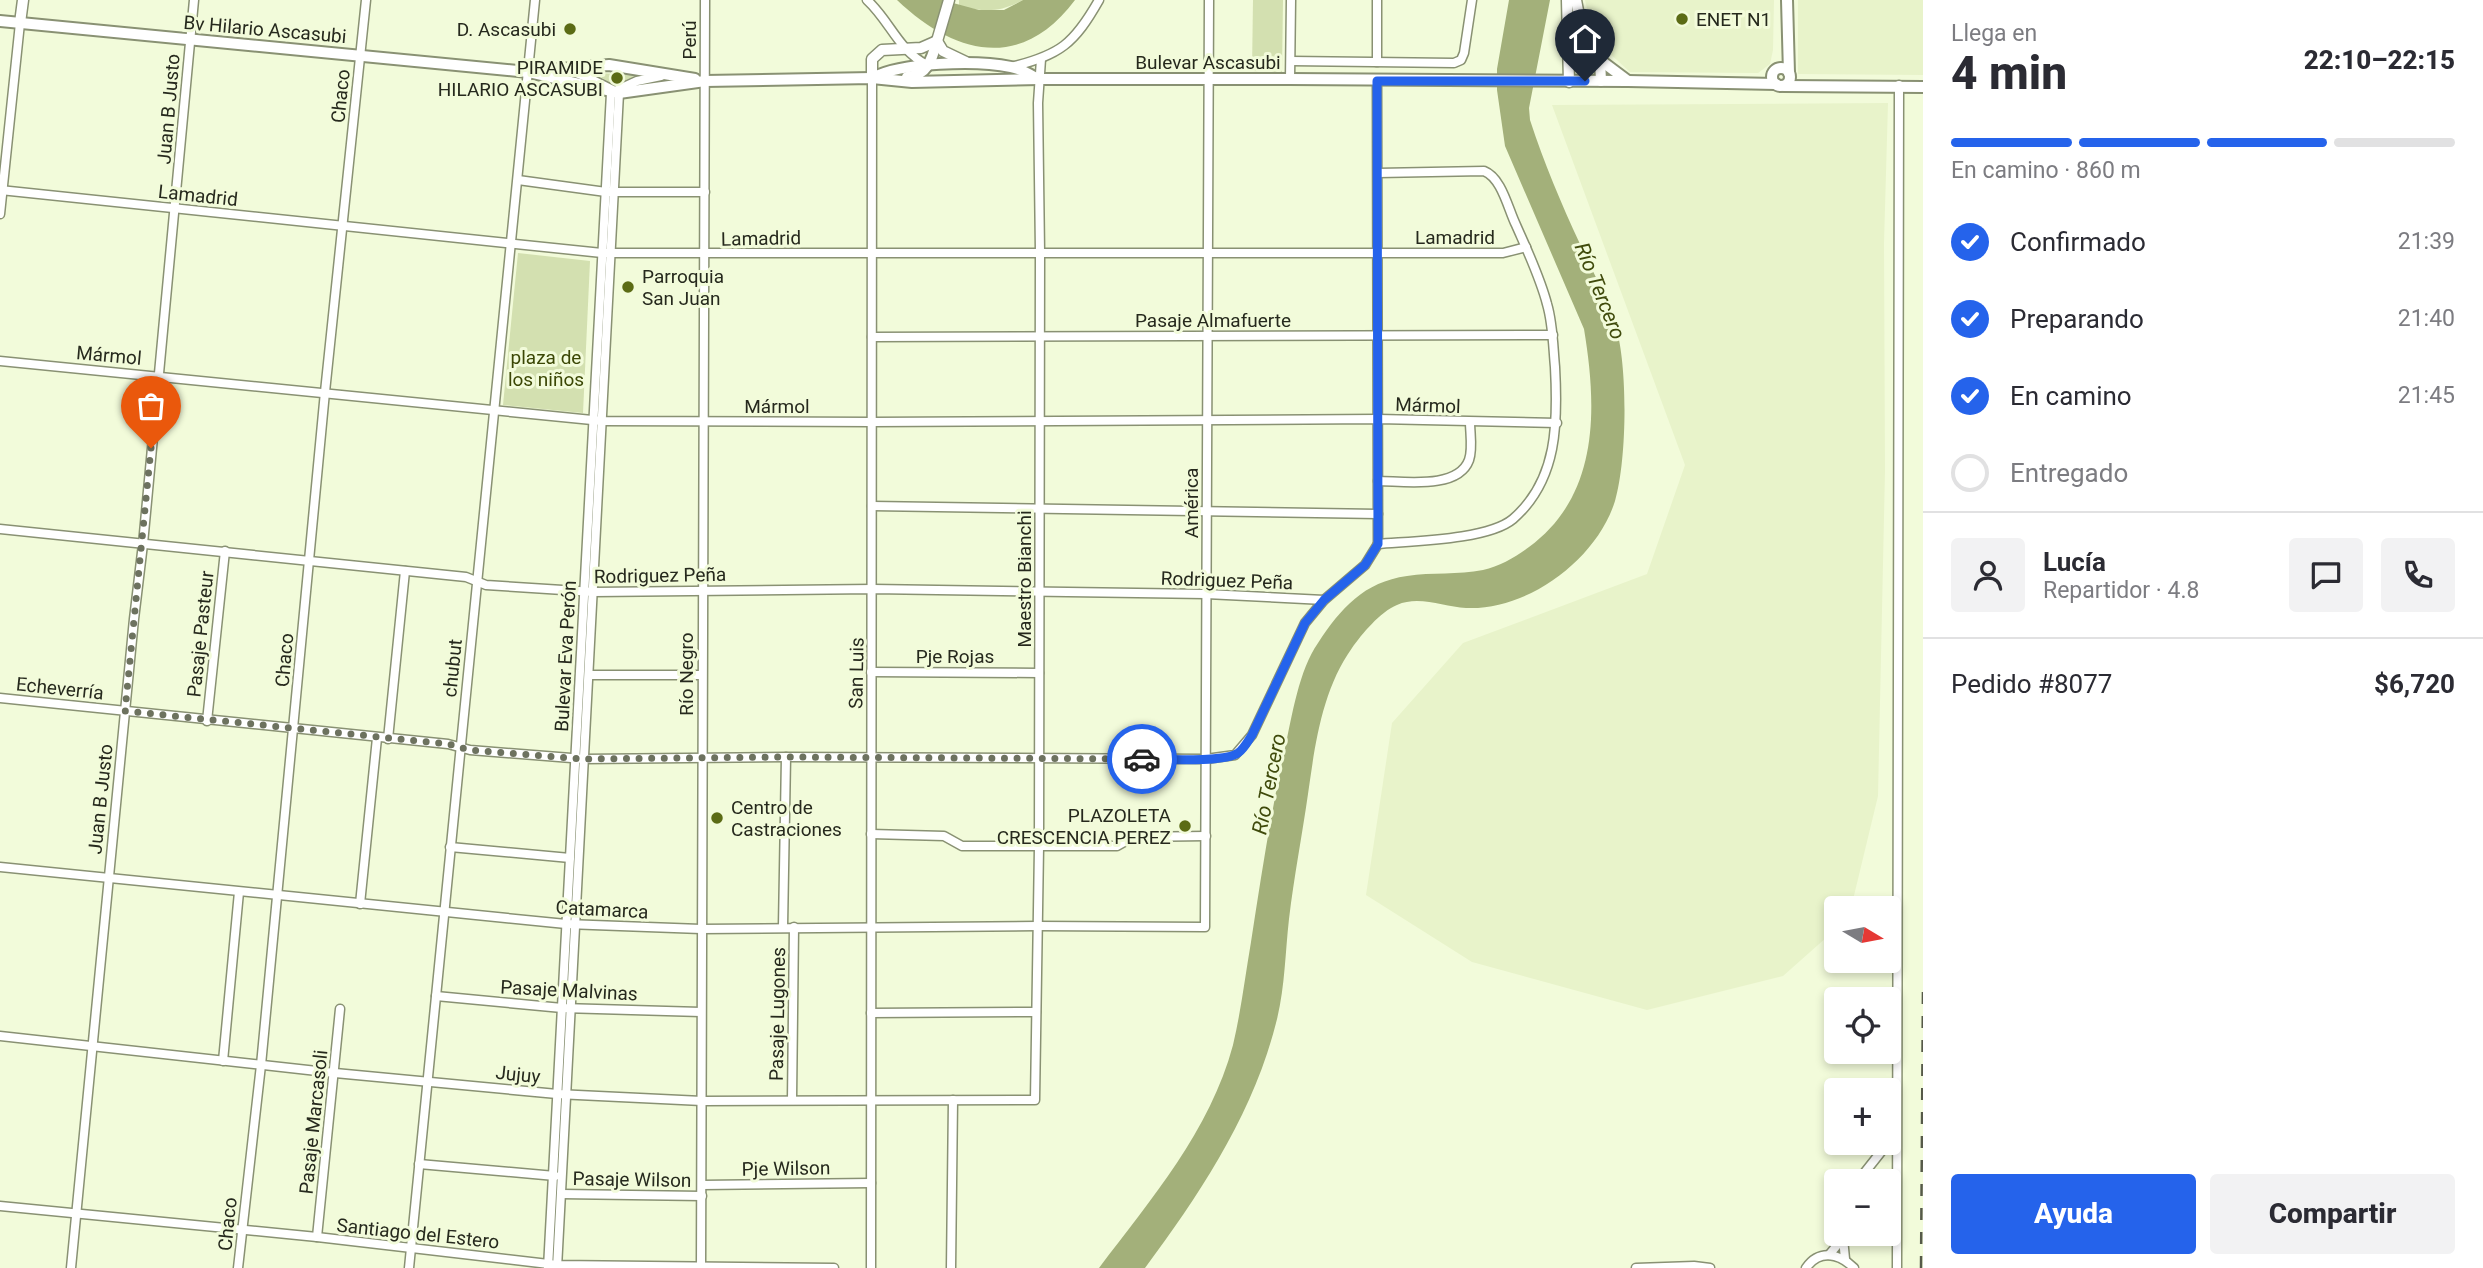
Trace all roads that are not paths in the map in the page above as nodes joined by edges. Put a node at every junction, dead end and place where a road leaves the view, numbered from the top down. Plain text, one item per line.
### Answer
1 (23, 0) edge
2 (194, 0) edge
3 (366, 0) edge
4 (535, 0) edge
5 (705, 0) edge
6 (867, 0) edge
7 (948, 0) edge
8 (1099, 0) edge
9 (1209, 0) edge
10 (1291, 0) edge
11 (1377, 0) edge
12 (1472, 0) edge
13 (1567, 0) edge
14 (1576, 0) edge
15 (1787, 0) edge
16 (0, 21) edge
17 (20, 23) junction
18 (190, 40) junction
19 (937, 41) junction
20 (903, 48) junction
21 (1592, 50) junction
22 (360, 55) junction
23 (1570, 58) junction
24 (1041, 60) junction
25 (1600, 60) junction
26 (1290, 61) junction
27 (1377, 62) junction
28 (972, 64) junction
29 (927, 65) junction
30 (1010, 67) junction
31 (564, 69) junction
32 (527, 72) junction
33 (667, 74) junction
34 (872, 78) junction
35 (1038, 79) junction
36 (1290, 79) junction
37 (1784, 79) junction
38 (1208, 80) junction
39 (705, 81) junction
40 (891, 81) junction
41 (1377, 81) junction
42 (1601, 81) junction
43 (1628, 81) junction
44 (1569, 82) junction
45 (1899, 85) junction
46 (1923, 87) edge
47 (615, 92) junction
48 (1378, 173) junction
49 (518, 180) junction
50 (1, 190) edge
51 (611, 192) junction
52 (705, 192) junction
53 (174, 209) junction
54 (0, 214) edge
55 (344, 226) junction
56 (511, 244) junction
57 (1525, 247) junction
58 (1208, 251) junction
59 (1040, 252) junction
60 (1377, 252) junction
61 (607, 253) junction
62 (873, 253) junction
63 (705, 254) junction
64 (1553, 335) junction
65 (1040, 336) junction
66 (1208, 336) junction
67 (1377, 336) junction
68 (873, 337) junction
69 (0, 361) edge
70 (157, 376) junction
71 (325, 392) junction
72 (494, 409) junction
73 (1207, 419) junction
74 (1378, 419) junction
75 (1040, 420) junction
76 (597, 421) junction
77 (702, 422) junction
78 (872, 422) junction
79 (1470, 422) junction
80 (1557, 423) junction
81 (1378, 481) junction
82 (873, 506) junction
83 (1040, 508) junction
84 (1207, 510) junction
85 (1378, 514) junction
86 (0, 529) edge
87 (143, 544) junction
88 (1378, 544) junction
89 (225, 551) junction
90 (309, 561) junction
91 (405, 571) junction
92 (477, 582) junction
93 (873, 589) junction
94 (702, 590) junction
95 (1040, 591) junction
96 (589, 592) junction
97 (1206, 594) junction
98 (1324, 600) junction
99 (871, 671) junction
100 (1039, 673) junction
101 (589, 675) junction
102 (702, 675) junction
103 (0, 698) edge
104 (125, 711) junction
105 (207, 721) junction
106 (293, 728) junction
107 (377, 737) junction
108 (388, 739) junction
109 (460, 748) junction
110 (786, 757) junction
111 (702, 758) junction
112 (871, 758) junction
113 (580, 759) junction
114 (1039, 759) junction
115 (1206, 759) junction
116 (871, 834) junction
117 (1206, 836) junction
118 (450, 847) junction
119 (1039, 847) junction
120 (570, 858) junction
121 (0, 867) edge
122 (108, 878) junction
123 (239, 892) junction
124 (277, 896) junction
125 (360, 904) junction
126 (444, 912) junction
127 (571, 924) junction
128 (1037, 926) junction
129 (783, 927) junction
130 (794, 927) junction
131 (871, 927) junction
132 (1205, 927) joint
133 (701, 929) junction
134 (436, 996) junction
135 (566, 1008) junction
136 (340, 1009) dead end
137 (701, 1012) junction
138 (1036, 1012) junction
139 (871, 1013) junction
140 (0, 1036) edge
141 (92, 1045) junction
142 (223, 1061) junction
143 (261, 1065) junction
144 (335, 1073) junction
145 (1897, 1078) edge
146 (427, 1081) junction
147 (562, 1094) junction
148 (792, 1100) junction
149 (953, 1100) junction
150 (1035, 1100) joint
151 (702, 1101) junction
152 (871, 1101) junction
153 (1877, 1155) edge
154 (1897, 1155) edge
155 (419, 1164) junction
156 (1866, 1169) edge
157 (557, 1176) junction
158 (871, 1183) junction
159 (702, 1185) junction
160 (561, 1194) junction
161 (702, 1196) junction
162 (0, 1206) edge
163 (76, 1214) junction
164 (242, 1231) junction
165 (317, 1237) junction
166 (1836, 1246) edge
167 (1844, 1246) edge
168 (411, 1248) junction
169 (1829, 1255) junction
170 (1845, 1259) junction
171 (553, 1266) edge
172 (71, 1268) edge
173 (238, 1268) edge
174 (409, 1268) edge
175 (701, 1268) edge
176 (791, 1268) edge
177 (834, 1268) edge
178 (871, 1268) edge
179 (951, 1268) edge
180 (1636, 1268) edge
181 (1710, 1268) edge
182 (1806, 1268) edge
183 (1854, 1268) edge
184 (1897, 1268) edge

1 - 17 street
2 - 18 street, Juan B Justo
3 - 22 street, Chaco
4 - 32 street, chubut
5 - 39 street, Perú
6 - 20 street
7 - 19 street
8 - 24 street
9 - 38 street, América
10 - 26 street
11 - 27 street
12 - 27 street
13 - 23 street
14 - 21 street
15 - 37 main road
16 - 17 main road, Bv Hilario Ascasubi
17 - 18 main road, Bv Hilario Ascasubi
17 - 50 street
18 - 22 main road, Bv Hilario Ascasubi
18 - 53 street, Juan B Justo
19 - 20 street
19 - 28 street
19 - 29 main road
20 - 29 street
20 - 34 street
21 - 23 street
21 - 25 street
22 - 32 main road, Bv Hilario Ascasubi
22 - 55 street, Chaco
23 - 44 street
24 - 30 street
24 - 35 street, Maestro Bianchi
25 - 42 street
25 - 43 main road
26 - 27 street
26 - 36 street
28 - 29 main road
28 - 30 main road
29 - 34 main road
29 - 40 main road
30 - 35 main road
31 - 32 main road
31 - 33 main road
31 - 47 street
32 - 47 main road
32 - 49 street, chubut
33 - 39 main road
33 - 47 street
34 - 39 main road
34 - 40 main road, Bulevar Ascasubi
34 - 62 street, San Luis
35 - 38 main road, Bulevar Ascasubi
35 - 40 main road, Bulevar Ascasubi
35 - 59 street, Maestro Bianchi
36 - 38 main road, Bulevar Ascasubi
36 - 41 main road, Bulevar Ascasubi
37 - 43 main road, Bulevar Ascasubi
37 - 45 main road, Bulevar Ascasubi
38 - 58 street, América
39 - 47 main road
39 - 52 street, Río Negro
41 - 44 main road, Bulevar Ascasubi
41 - 48 street
42 - 43 main road, Bulevar Ascasubi
42 - 44 main road, Bulevar Ascasubi
45 - 46 main road, Bulevar Ascasubi
45 - 145 street
47 - 51 street, Bulevar Eva Perón
48 - 57 street
48 - 60 street
49 - 51 street
49 - 56 street, chubut
50 - 53 street, Lamadrid
50 - 54 street
51 - 52 street
51 - 61 street, Bulevar Eva Perón
52 - 63 street, Río Negro
53 - 55 street, Lamadrid
53 - 70 street, Juan B Justo
55 - 56 street, Lamadrid
55 - 71 street, Chaco
56 - 61 street, Lamadrid
56 - 72 street, chubut
57 - 60 street, Lamadrid
57 - 64 street
58 - 59 street, Lamadrid
58 - 60 street, Lamadrid
58 - 66 street, América
59 - 62 street, Lamadrid
59 - 65 street, Maestro Bianchi
60 - 67 street
61 - 63 street, Lamadrid
61 - 76 street, Bulevar Eva Perón
62 - 63 street, Lamadrid
62 - 68 street, San Luis
63 - 77 street, Río Negro
64 - 67 street, Pasaje Almafuerte
64 - 80 street
65 - 66 street, Pasaje Almafuerte
65 - 68 street, Pasaje Almafuerte
65 - 75 street, Maestro Bianchi
66 - 67 street, Pasaje Almafuerte
66 - 73 street, América
67 - 74 street
68 - 78 street, San Luis
69 - 70 street, Mármol
70 - 71 street, Mármol
70 - 87 street, Juan B Justo
71 - 72 street, Mármol
71 - 90 street, Chaco
72 - 76 street, Mármol
72 - 92 street, chubut
73 - 74 street, Mármol
73 - 75 street, Mármol
73 - 84 street, América
74 - 79 street, Mármol
74 - 81 street
75 - 78 street, Mármol
75 - 83 street, Maestro Bianchi
76 - 77 street, Mármol
76 - 96 street, Bulevar Eva Perón
77 - 78 street, Mármol
77 - 94 street, Río Negro
78 - 82 street, San Luis
79 - 80 street, Mármol
79 - 81 street
80 - 88 street
81 - 85 street
82 - 83 street
82 - 93 street, San Luis
83 - 84 street
83 - 95 street, Maestro Bianchi
84 - 85 street
84 - 97 street, América
85 - 88 street
86 - 87 street, Rodriguez Peña
87 - 89 street, Rodriguez Peña
87 - 104 street, Juan B Justo
88 - 98 street, Echeverría
89 - 90 street, Rodriguez Peña
89 - 105 street, Pasaje Pasteur
90 - 91 street, Rodriguez Peña
90 - 106 street, Chaco
91 - 92 street, Rodriguez Peña
91 - 108 street
92 - 96 street, Rodriguez Peña
92 - 109 street, chubut
93 - 94 street, Rodriguez Peña
93 - 95 street, Rodriguez Peña
93 - 99 street, San Luis
94 - 96 street, Rodriguez Peña
94 - 102 street, Río Negro
95 - 97 street, Rodriguez Peña
95 - 100 street, Maestro Bianchi
96 - 101 street, Bulevar Eva Perón
96 - 113 street, Bulevar Eva Perón
97 - 98 street, Rodriguez Peña
97 - 115 street, América
98 - 115 street, Echeverría
99 - 100 street, Pje Rojas
99 - 112 street, San Luis
100 - 114 street, Maestro Bianchi
101 - 102 street
101 - 113 street, Bulevar Eva Perón
102 - 111 street, Río Negro
103 - 104 street, Echeverría
104 - 105 street, Echeverría
104 - 122 street, Juan B Justo
105 - 106 street, Echeverría
106 - 107 street, Echeverría
106 - 124 street, Chaco
107 - 108 street, Echeverría
107 - 125 street
108 - 109 street, Echeverría
109 - 113 street, Echeverría
109 - 118 street, chubut
110 - 111 street, Echeverría
110 - 112 street, Echeverría
110 - 129 street, Pasaje Lugones
111 - 113 street, Echeverría
111 - 133 street, Río Negro
112 - 114 street, Echeverría
112 - 116 street, San Luis
113 - 120 street, Bulevar Eva Perón
113 - 127 street, Bulevar Eva Perón
114 - 115 street, Echeverría
114 - 119 street, Maestro Bianchi
115 - 117 street, América
116 - 119 street
116 - 131 street, San Luis
117 - 119 street
117 - 132 street, América
118 - 120 street
118 - 126 street, chubut
119 - 128 street, Maestro Bianchi
120 - 127 street, Bulevar Eva Perón
121 - 122 street, Catamarca
122 - 123 street, Catamarca
122 - 141 street, Juan B Justo
123 - 124 street, Catamarca
123 - 142 street
124 - 125 street, Catamarca
124 - 143 street, Chaco
125 - 126 street, Catamarca
126 - 127 street, Catamarca
126 - 134 street, chubut
127 - 133 street, Catamarca
127 - 135 street, Bulevar Eva Perón
128 - 131 street, Catamarca
128 - 132 street, Catamarca
128 - 138 street, Maestro Bianchi
129 - 130 street, Catamarca
129 - 133 street, Catamarca
130 - 131 street, Catamarca
130 - 148 street, Pasaje Lugones
131 - 139 street, San Luis
133 - 137 street, Río Negro
134 - 135 street, Pasaje Malvinas
134 - 146 street, chubut
135 - 137 street, Pasaje Malvinas
135 - 147 street, Bulevar Eva Perón
136 - 144 street, Pasaje Marcasoli
137 - 151 street, Río Negro
138 - 139 street
138 - 150 street, Maestro Bianchi
139 - 152 street, San Luis
140 - 141 street, Jujuy
141 - 142 street, Jujuy
141 - 163 street, Juan B Justo
142 - 143 street, Jujuy
143 - 144 street, Jujuy
143 - 164 street, Chaco
144 - 146 street, Jujuy
144 - 165 street, Pasaje Marcasoli
146 - 147 street, Jujuy
146 - 155 street, chubut
147 - 151 street, Jujuy
147 - 157 street, Bulevar Eva Perón
148 - 151 street, Jujuy
148 - 152 street, Jujuy
149 - 150 street, Jujuy
149 - 152 street, Jujuy
149 - 179 street
151 - 159 street, Río Negro
152 - 158 street, San Luis
153 - 156 street
154 - 184 street
155 - 157 street
155 - 168 street, chubut
157 - 160 street, Bulevar Eva Perón
157 - 171 street, Bulevar Eva Perón
158 - 159 street, Pje Wilson
158 - 178 street, San Luis
159 - 161 street, Río Negro
160 - 161 street, Pasaje Wilson
160 - 171 street, Bulevar Eva Perón
161 - 175 street, Río Negro
162 - 163 street, Santiago del Estero
163 - 164 street, Santiago del Estero
163 - 172 street, Juan B Justo
164 - 165 street, Santiago del Estero
164 - 173 street, Chaco
165 - 168 street, Santiago del Estero
166 - 169 street
167 - 170 street
168 - 171 street, Santiago del Estero
168 - 174 street, chubut
169 - 170 street
169 - 182 street
170 - 183 street
171 - 175 street, Santiago del Estero
175 - 176 street, Santiago del Estero
176 - 177 street, Santiago del Estero
180 - 181 street

